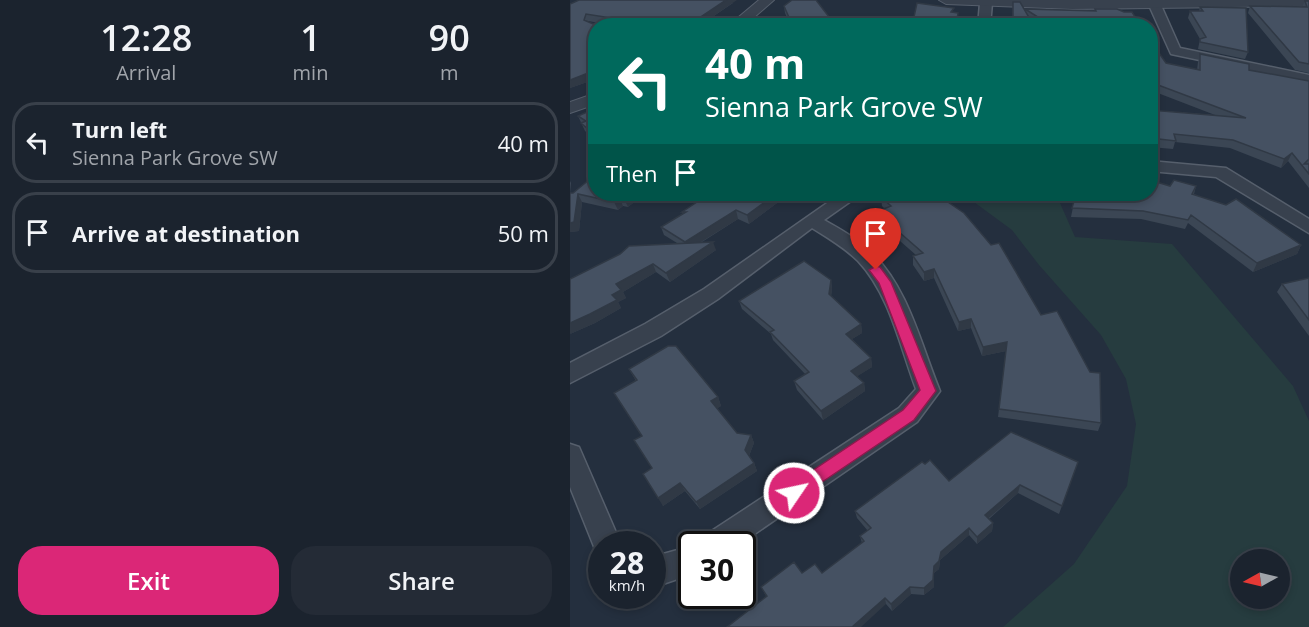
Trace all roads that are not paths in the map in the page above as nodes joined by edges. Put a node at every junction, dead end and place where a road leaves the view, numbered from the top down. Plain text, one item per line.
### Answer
1 (767, 0) edge
2 (946, 0) edge
3 (1309, 2) edge
4 (986, 3) junction
5 (1154, 3) junction
6 (745, 18) edge
7 (985, 18) edge
8 (1309, 79) edge
9 (588, 101) edge
10 (570, 108) edge
11 (1158, 167) edge
12 (841, 201) edge
13 (812, 220) junction
14 (1309, 227) edge
15 (570, 374) edge
16 (570, 455) edge
17 (602, 531) edge
18 (736, 531) edge

1 - 6 street
2 - 4 street
3 - 5 street
4 - 5 street
4 - 7 street
5 - 8 street
9 - 10 street
11 - 14 street
12 - 13 street
13 - 15 street
13 - 18 street
16 - 17 street

